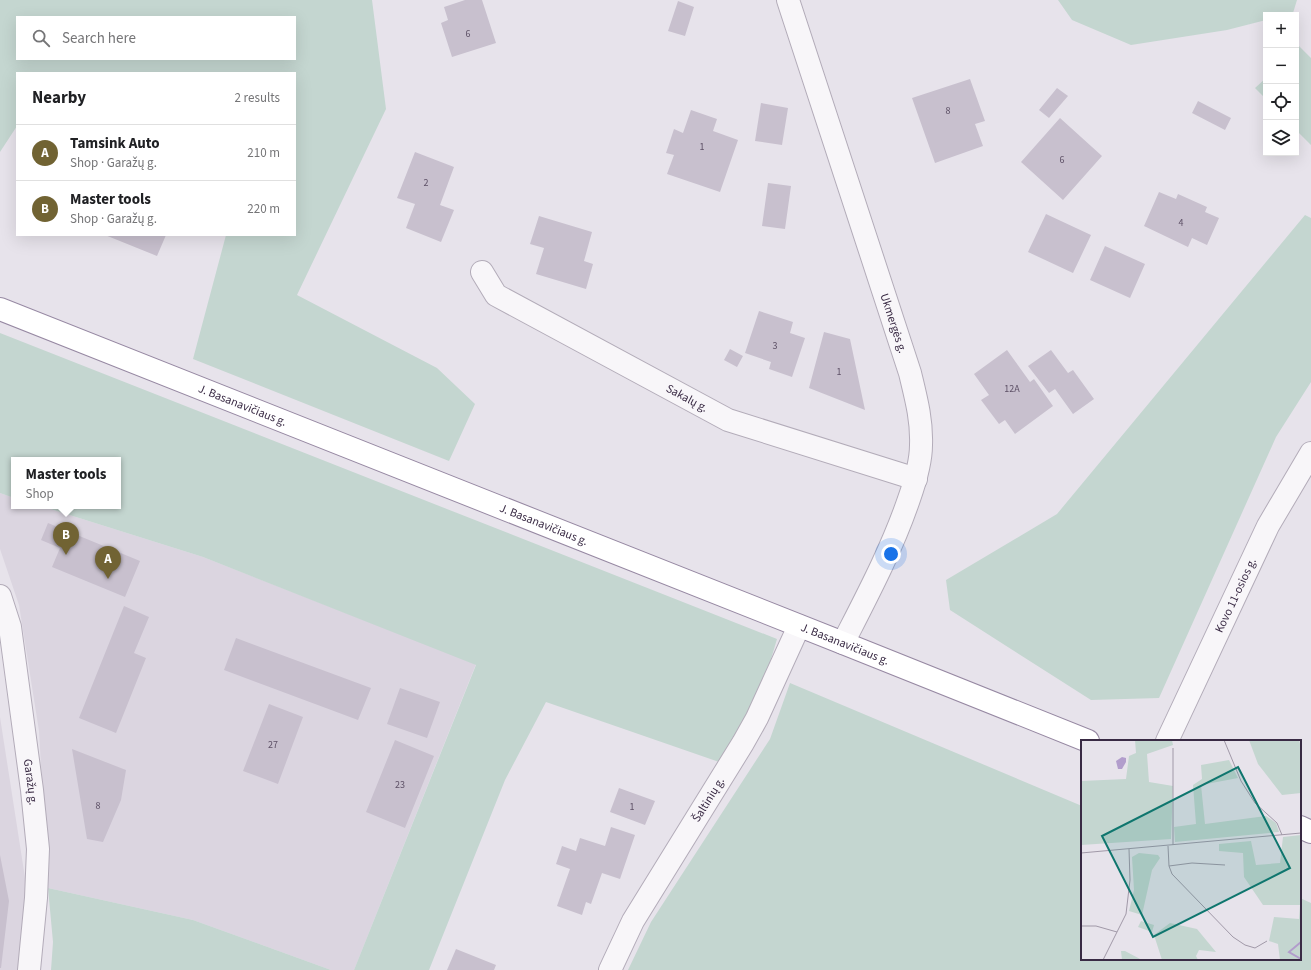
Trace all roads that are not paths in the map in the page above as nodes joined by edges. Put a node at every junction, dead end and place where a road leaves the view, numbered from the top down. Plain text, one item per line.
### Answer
1 (788, 0) edge
2 (482, 272) dead end
3 (0, 309) edge
4 (1311, 453) edge
5 (916, 479) junction
6 (0, 596) edge
7 (799, 626) junction
8 (843, 643) junction
9 (1086, 740) edge
10 (1167, 740) edge
11 (1301, 827) edge
12 (1311, 832) edge
13 (29, 970) edge
14 (610, 970) edge

1 - 5 street, Ukmergės g.
2 - 5 street, Sakalų g.
3 - 7 highway, J. Basanavičiaus g.
4 - 10 street, Kovo 11-osios g.
5 - 8 street, Ukmergės g.
6 - 13 street, Garažų g.
7 - 8 highway, J. Basanavičiaus g.
7 - 14 street, Šaltinių g.
8 - 9 highway, J. Basanavičiaus g.
11 - 12 highway

